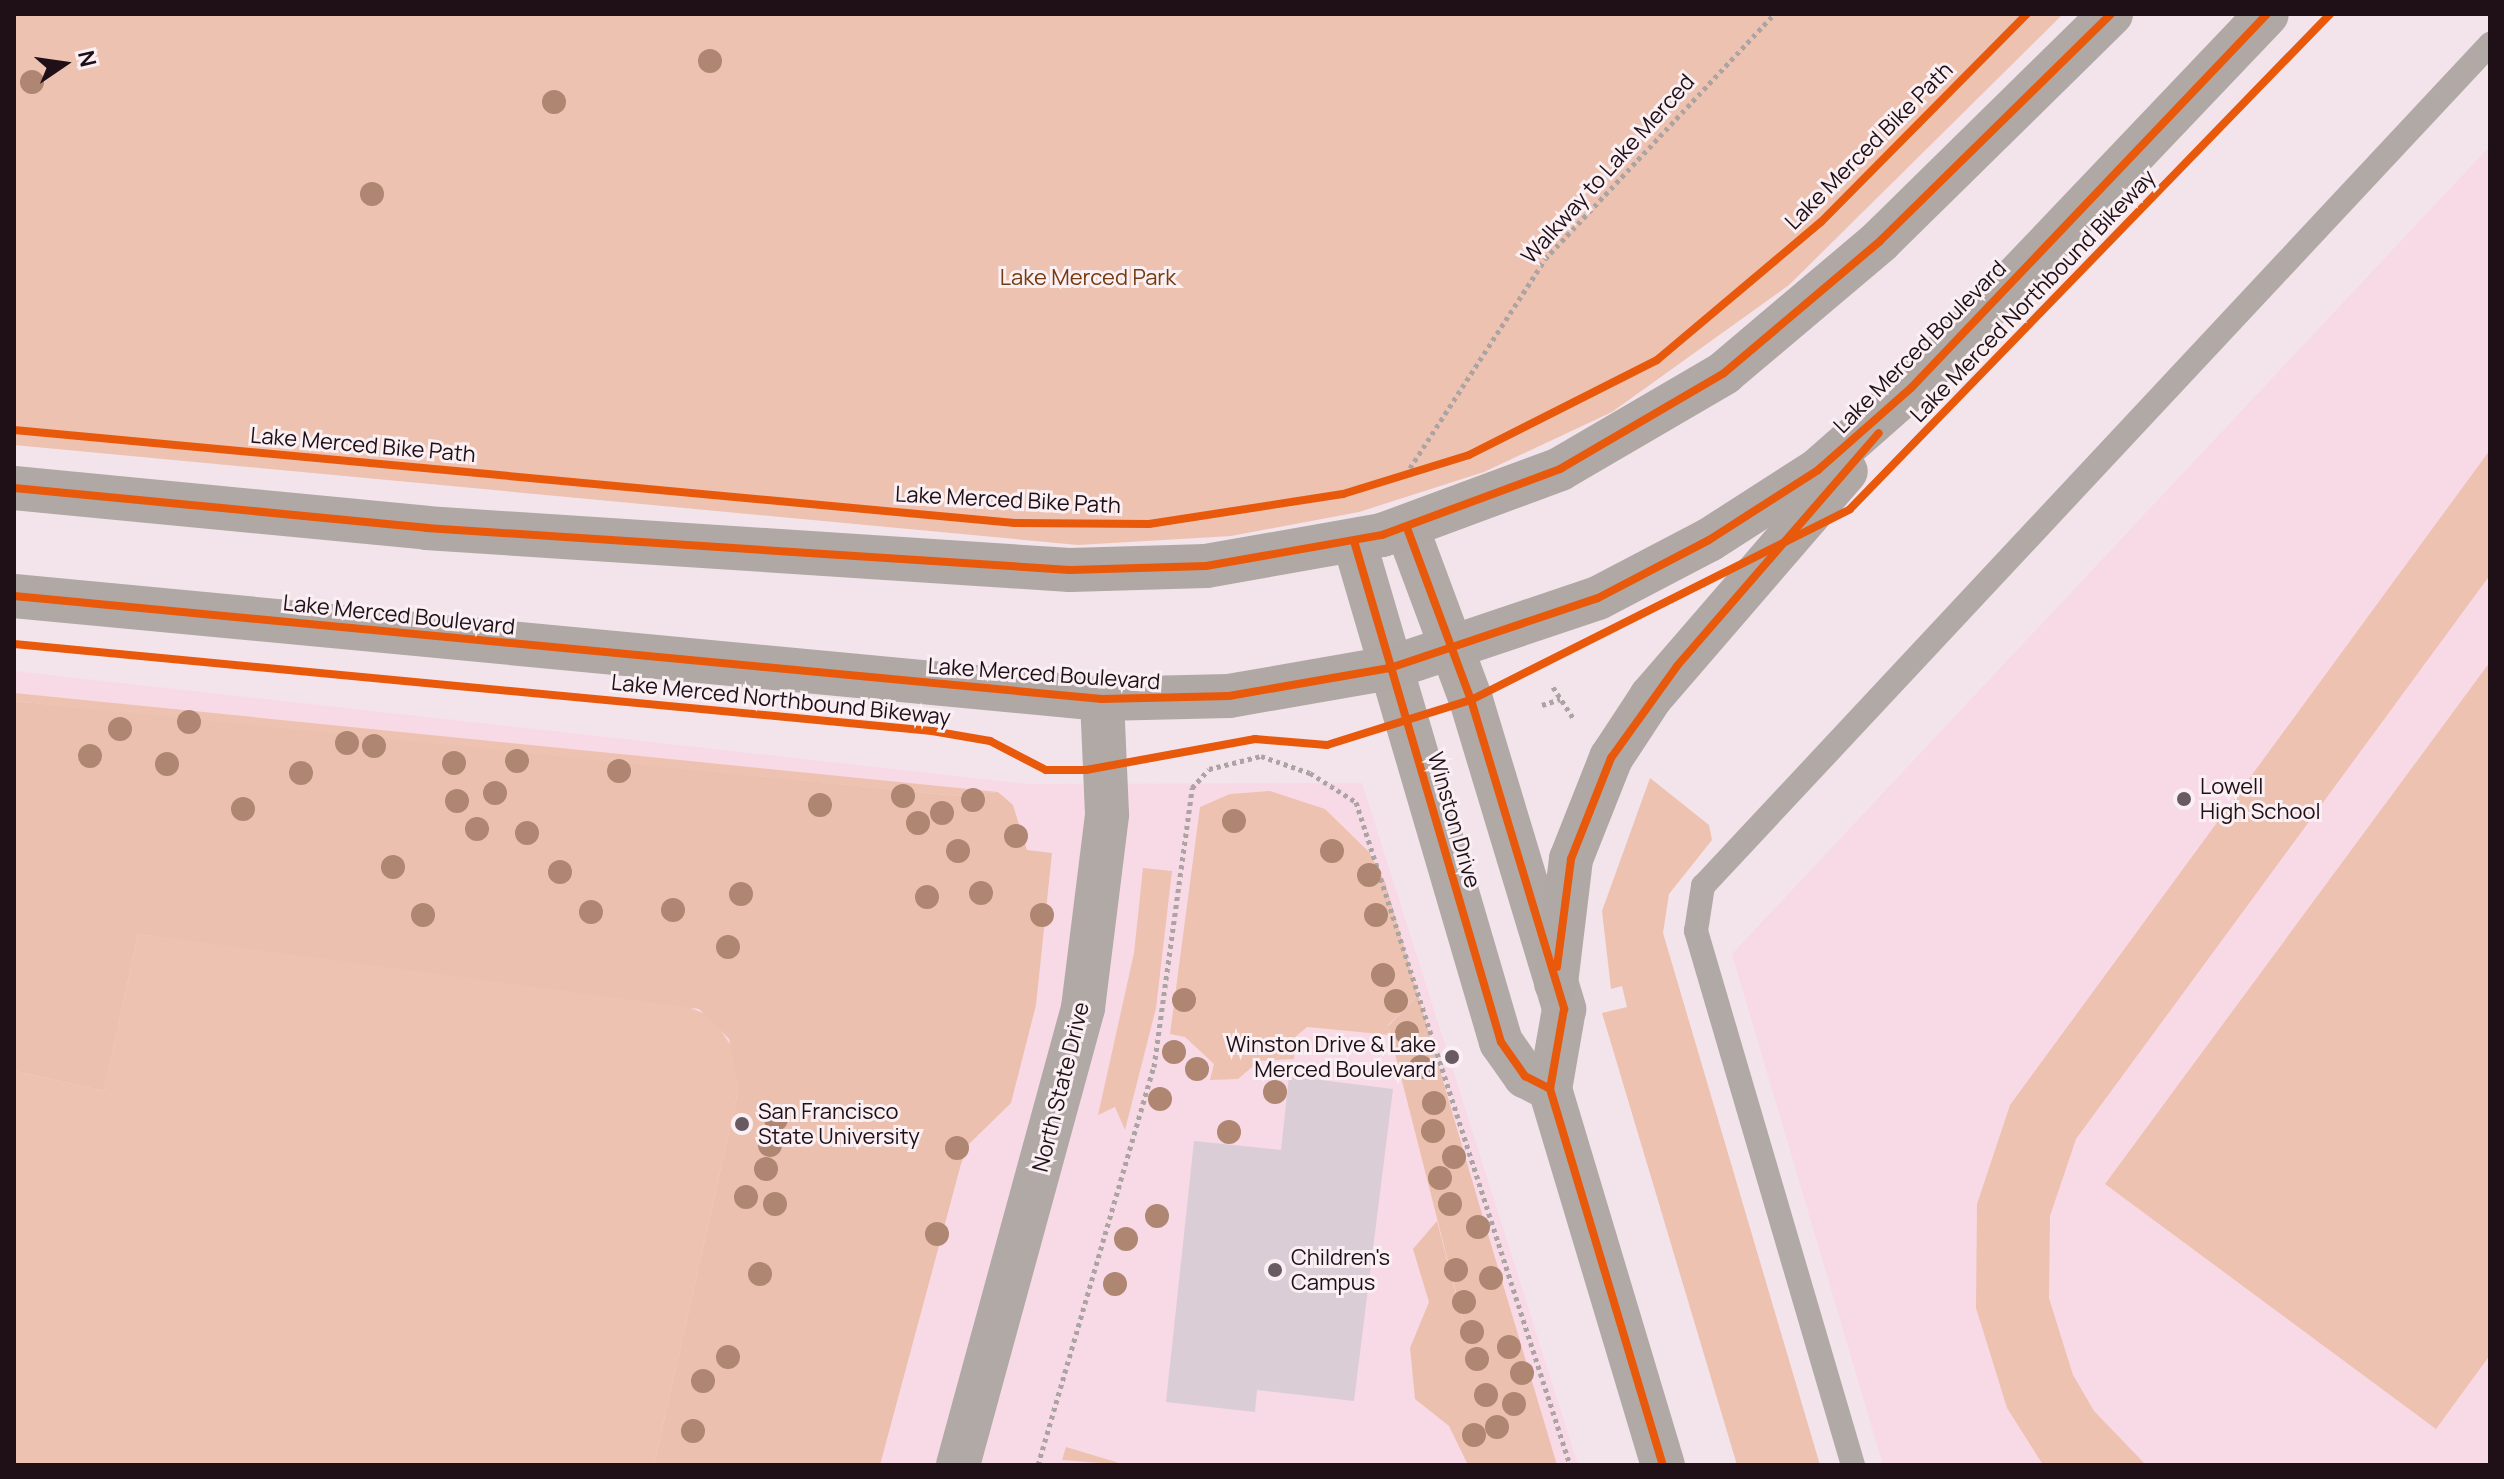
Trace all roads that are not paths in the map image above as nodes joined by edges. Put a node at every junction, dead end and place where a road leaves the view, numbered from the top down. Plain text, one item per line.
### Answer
1 (2111, 14) edge
2 (2267, 14) edge
3 (2490, 44) edge
4 (1976, 318) junction
5 (14, 488) edge
6 (1407, 528) junction
7 (1354, 541) junction
8 (14, 596) edge
9 (1455, 650) junction
10 (1390, 668) junction
11 (1102, 699) junction
12 (1556, 983) junction
13 (1550, 1089) junction
14 (958, 1465) edge
15 (1663, 1465) edge
16 (1853, 1465) edge

1 - 6 main road
2 - 4 main road, Lake Merced Boulevard
3 - 16 lane
4 - 9 main road, Lake Merced Boulevard
4 - 12 main road
5 - 7 main road
6 - 7 main road
6 - 9 street
7 - 10 street, Winston Drive
8 - 11 main road, Lake Merced Boulevard
9 - 10 main road, Lake Merced Boulevard
9 - 12 street
10 - 11 main road, Lake Merced Boulevard
10 - 13 street, Winston Drive
11 - 14 street, North State Drive
12 - 13 street
13 - 15 street

